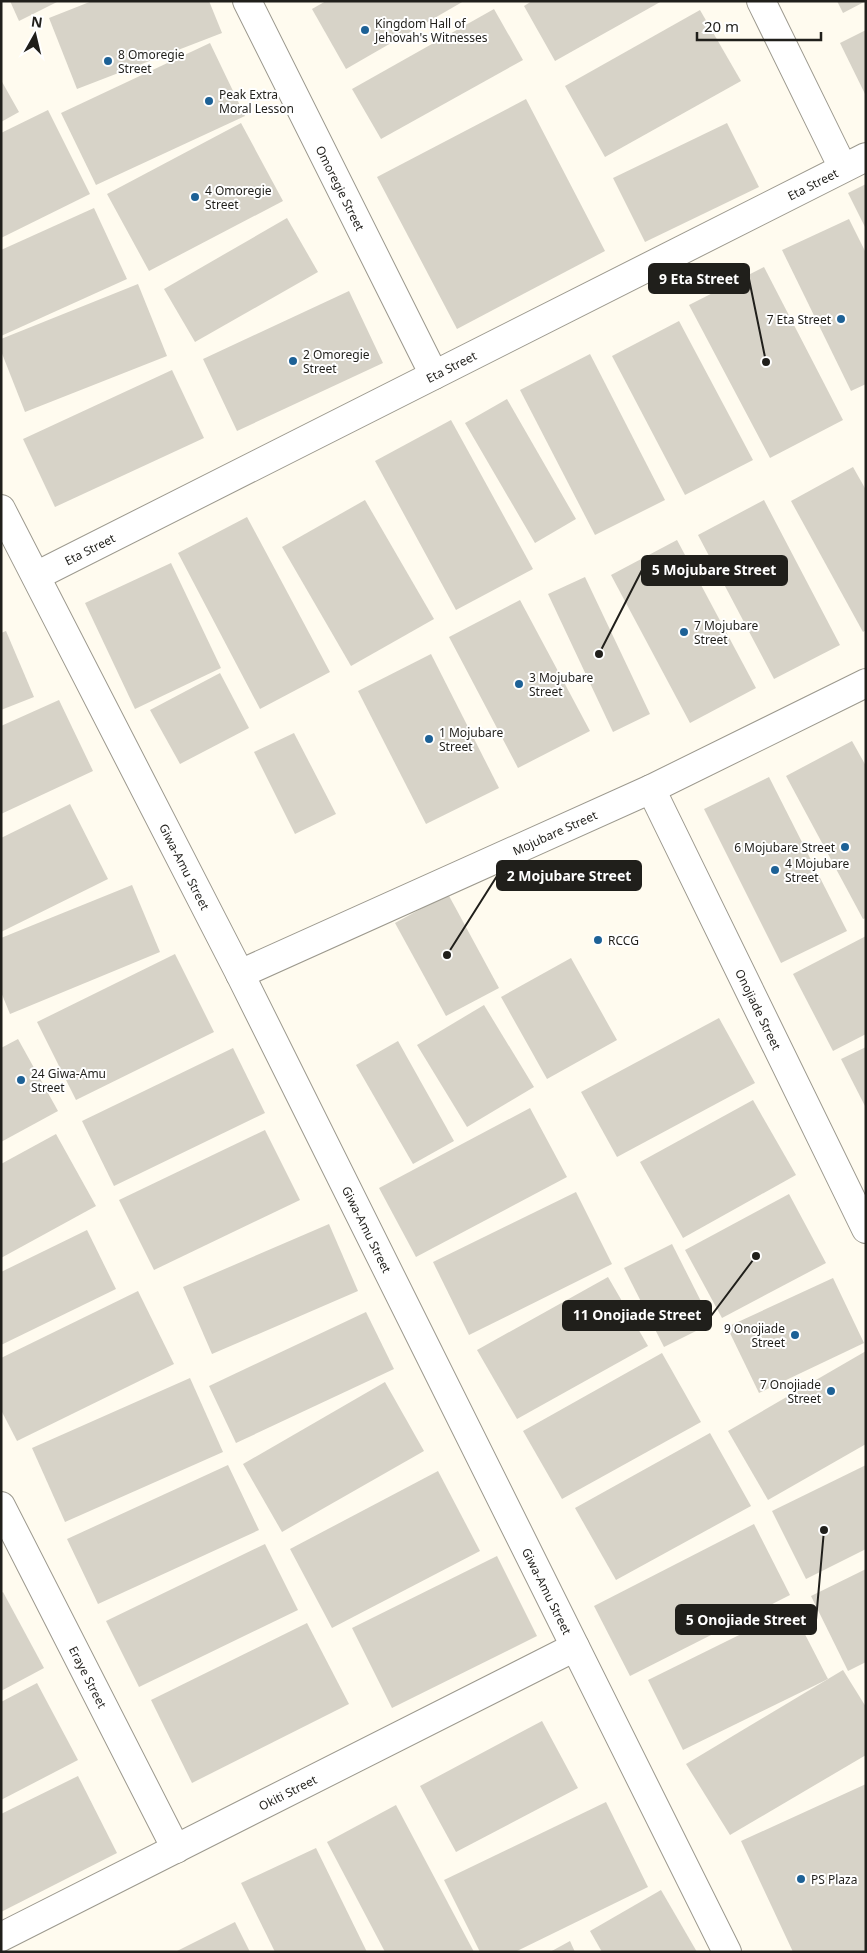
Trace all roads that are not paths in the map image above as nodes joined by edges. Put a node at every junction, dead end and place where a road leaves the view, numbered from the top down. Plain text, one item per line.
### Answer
1 (247, 1) edge
2 (761, 1) edge
3 (855, 162) edge
4 (434, 375) junction
5 (1, 509) edge
6 (36, 576) junction
7 (866, 683) edge
8 (651, 789) junction
9 (240, 974) junction
10 (866, 1229) edge
11 (1, 1506) edge
12 (575, 1647) junction
13 (176, 1849) junction
14 (1, 1937) edge
15 (727, 1952) edge

1 - 4 street, Omoregie Street
2 - 3 street
3 - 4 street, Eta Street
4 - 6 street, Eta Street
5 - 6 street, Giwa-Amu Street
6 - 9 street, Giwa-Amu Street
7 - 8 street, Mojubare Street
8 - 9 street, Mojubare Street
8 - 10 street, Onojiade Street
9 - 12 street, Giwa-Amu Street
11 - 13 street, Eraye Street
12 - 13 street, Okiti Street
12 - 15 street, Giwa-Amu Street
13 - 14 street, Okiti Street

